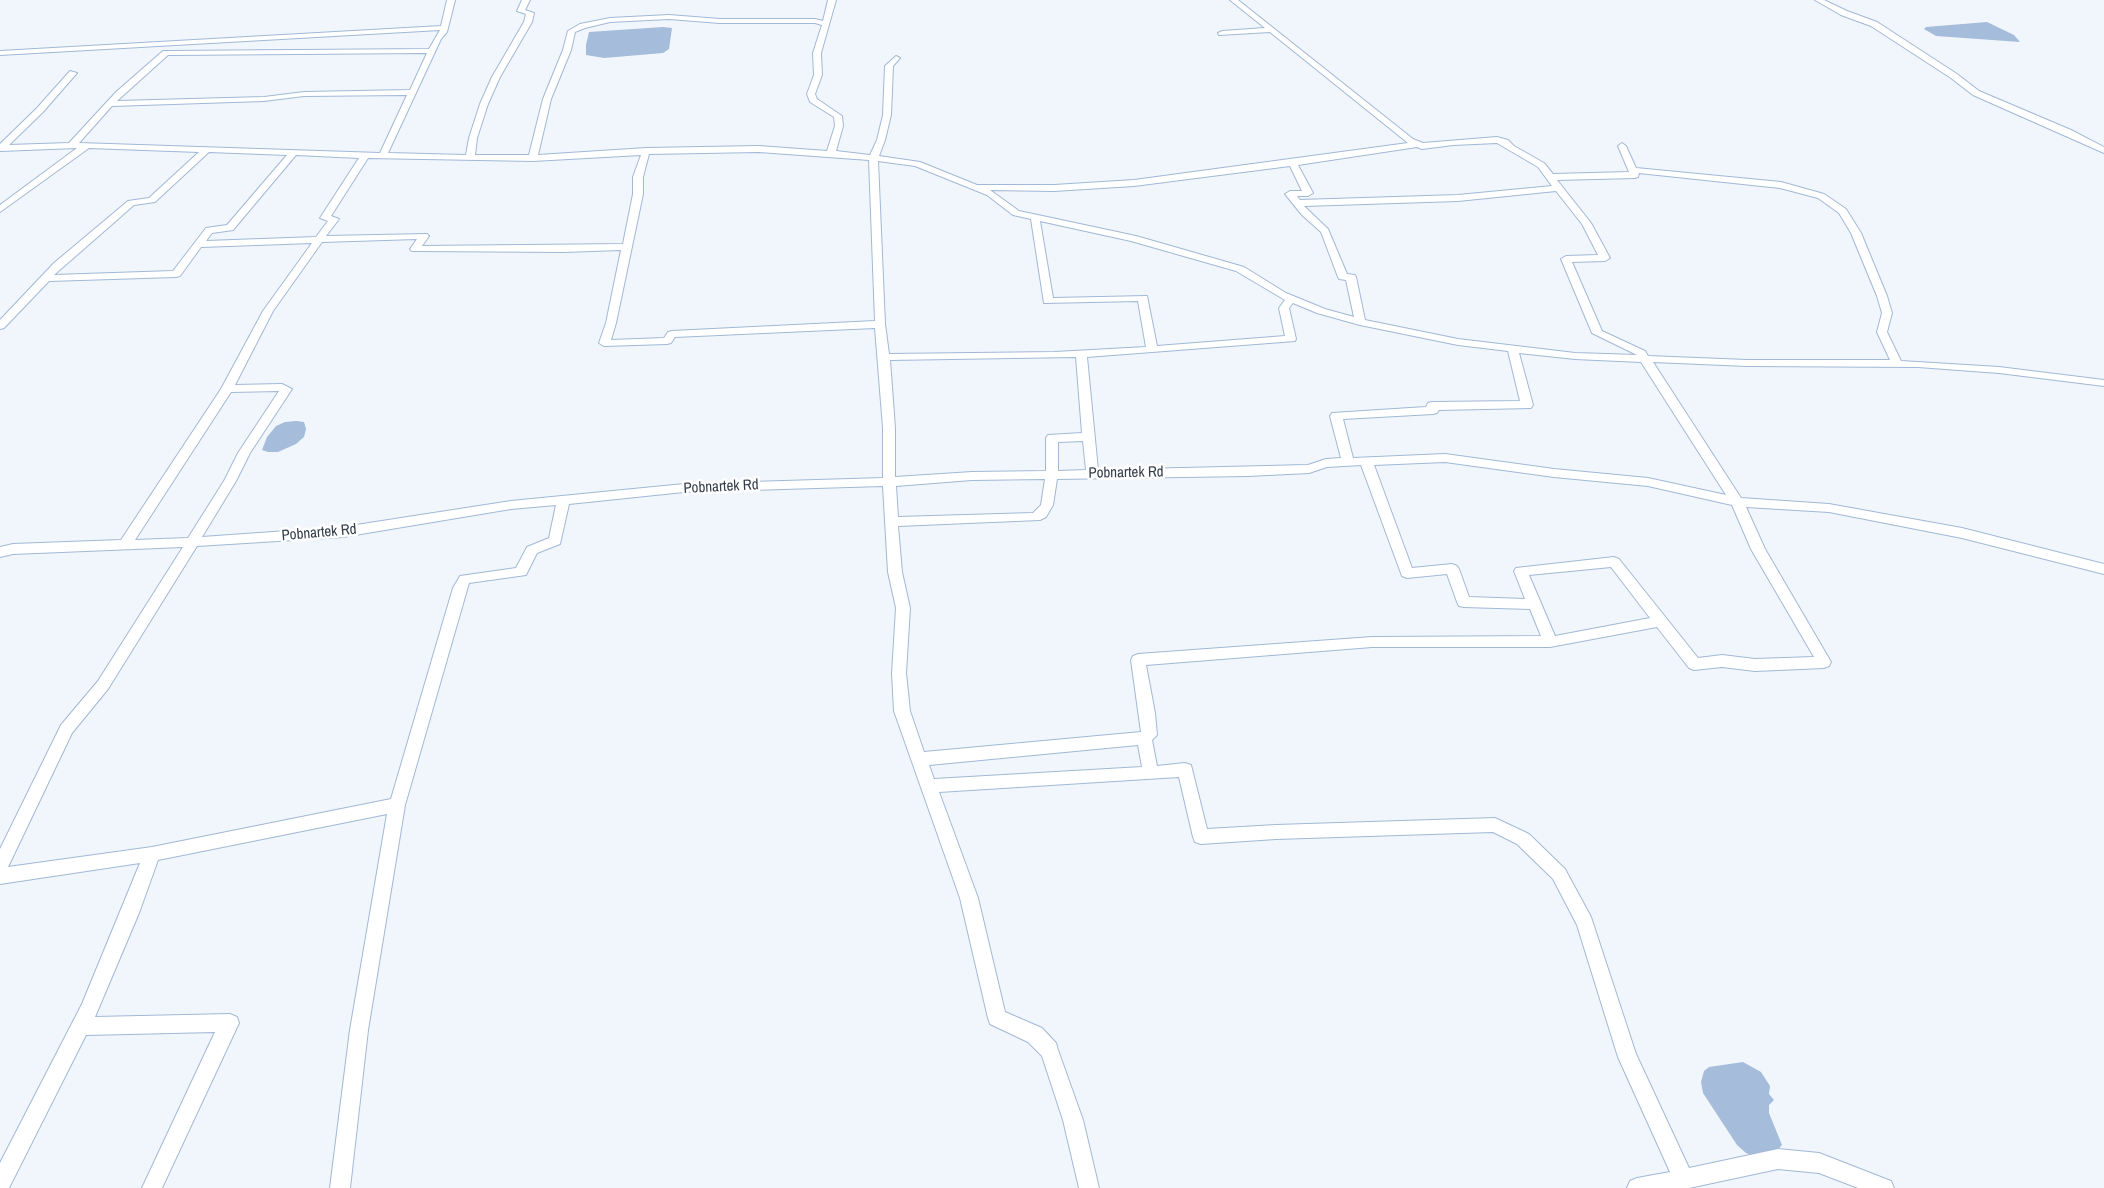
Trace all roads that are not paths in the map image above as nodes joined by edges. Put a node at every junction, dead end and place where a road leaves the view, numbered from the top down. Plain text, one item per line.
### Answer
1 (451, 0) edge
2 (526, 0) edge
3 (832, 0) edge
4 (1234, 0) edge
5 (1819, 0) edge
6 (826, 24) junction
7 (444, 28) junction
8 (1273, 30) junction
9 (1222, 33) dead end
10 (433, 51) junction
11 (0, 53) edge
12 (896, 58) dead end
13 (73, 73) dead end
14 (414, 92) junction
15 (109, 104) junction
16 (72, 145) junction
17 (87, 145) junction
18 (1416, 145) junction
19 (1622, 146) dead end
20 (0, 148) edge
21 (206, 150) junction
22 (2104, 150) edge
23 (294, 152) junction
24 (646, 152) junction
25 (831, 153) junction
26 (365, 155) junction
27 (384, 155) junction
28 (470, 158) junction
29 (534, 158) junction
30 (874, 158) junction
31 (1293, 163) junction
32 (1633, 170) junction
33 (1550, 177) junction
34 (975, 187) junction
35 (1559, 188) junction
36 (1297, 203) junction
37 (0, 209) edge
38 (1035, 217) junction
39 (319, 240) junction
40 (198, 244) junction
41 (627, 247) junction
42 (45, 278) junction
43 (1291, 299) junction
44 (1360, 322) junction
45 (880, 324) junction
46 (0, 326) edge
47 (1513, 349) junction
48 (1152, 350) junction
49 (1082, 354) junction
50 (883, 356) junction
51 (1644, 360) junction
52 (1897, 364) junction
53 (2104, 382) edge
54 (228, 389) junction
55 (1090, 437) junction
56 (1366, 461) junction
57 (1348, 462) junction
58 (1092, 473) junction
59 (1052, 474) junction
60 (889, 482) junction
61 (563, 500) junction
62 (1737, 502) junction
63 (892, 522) junction
64 (193, 542) junction
65 (125, 545) junction
66 (0, 552) edge
67 (2104, 569) edge
68 (1533, 604) junction
69 (1660, 621) junction
70 (1550, 642) junction
71 (1144, 737) junction
72 (920, 759) junction
73 (1151, 773) junction
74 (930, 786) junction
75 (396, 805) junction
76 (152, 854) junction
77 (0, 867) edge
78 (0, 876) edge
79 (81, 1026) junction
80 (1684, 1179) junction
81 (0, 1184) edge
82 (340, 1187) edge
83 (152, 1188) edge
84 (1089, 1188) edge
85 (1637, 1188) edge
86 (1884, 1188) edge

1 - 7 street
2 - 28 street
3 - 6 street
4 - 8 street
5 - 22 street
6 - 25 street
6 - 29 street
7 - 10 street
7 - 11 street
8 - 9 street
8 - 18 street
10 - 14 street
10 - 15 street
12 - 30 street
13 - 20 street
14 - 15 street
14 - 27 street
15 - 16 street
16 - 17 street
16 - 20 street
17 - 21 street
17 - 37 street
18 - 31 street
18 - 33 street
19 - 32 street
21 - 23 street
21 - 42 street
23 - 26 street
23 - 40 street
24 - 25 street
24 - 29 street
24 - 41 street
25 - 30 street
26 - 27 street
26 - 39 street
27 - 28 street
28 - 29 street
30 - 34 street
30 - 45 street
31 - 34 street
31 - 36 street
32 - 33 street
32 - 52 street
33 - 35 street
34 - 38 street
35 - 36 street
35 - 51 street
36 - 44 street
38 - 43 street
38 - 48 street
39 - 40 street
39 - 41 street
39 - 54 street
40 - 42 street
41 - 45 street
42 - 46 street
43 - 44 street
43 - 48 street
44 - 47 street
45 - 50 street
47 - 51 street
47 - 57 street
48 - 49 street
49 - 50 street
49 - 55 street
50 - 60 street
51 - 52 street
51 - 62 street
52 - 53 street
54 - 64 street
54 - 65 street
55 - 58 street
55 - 59 street
56 - 57 street, Pobnartek Rd
56 - 62 street, Pobnartek Rd
56 - 68 street
57 - 58 street, Pobnartek Rd
58 - 59 street, Pobnartek Rd
59 - 60 street, Pobnartek Rd
59 - 63 street
60 - 61 street, Pobnartek Rd
60 - 63 street
61 - 64 street, Pobnartek Rd
61 - 75 street
62 - 67 street, Pobnartek Rd
62 - 69 street
63 - 72 street
64 - 65 street, Pobnartek Rd
64 - 77 street
65 - 66 street, Pobnartek Rd
68 - 69 street
68 - 70 street
69 - 70 street
70 - 71 street
71 - 72 street
71 - 73 street
72 - 74 street
73 - 74 street
73 - 80 street
74 - 84 street
75 - 76 street
75 - 82 street
76 - 78 street
76 - 79 street
79 - 81 street
79 - 83 street
80 - 85 street
80 - 86 street

